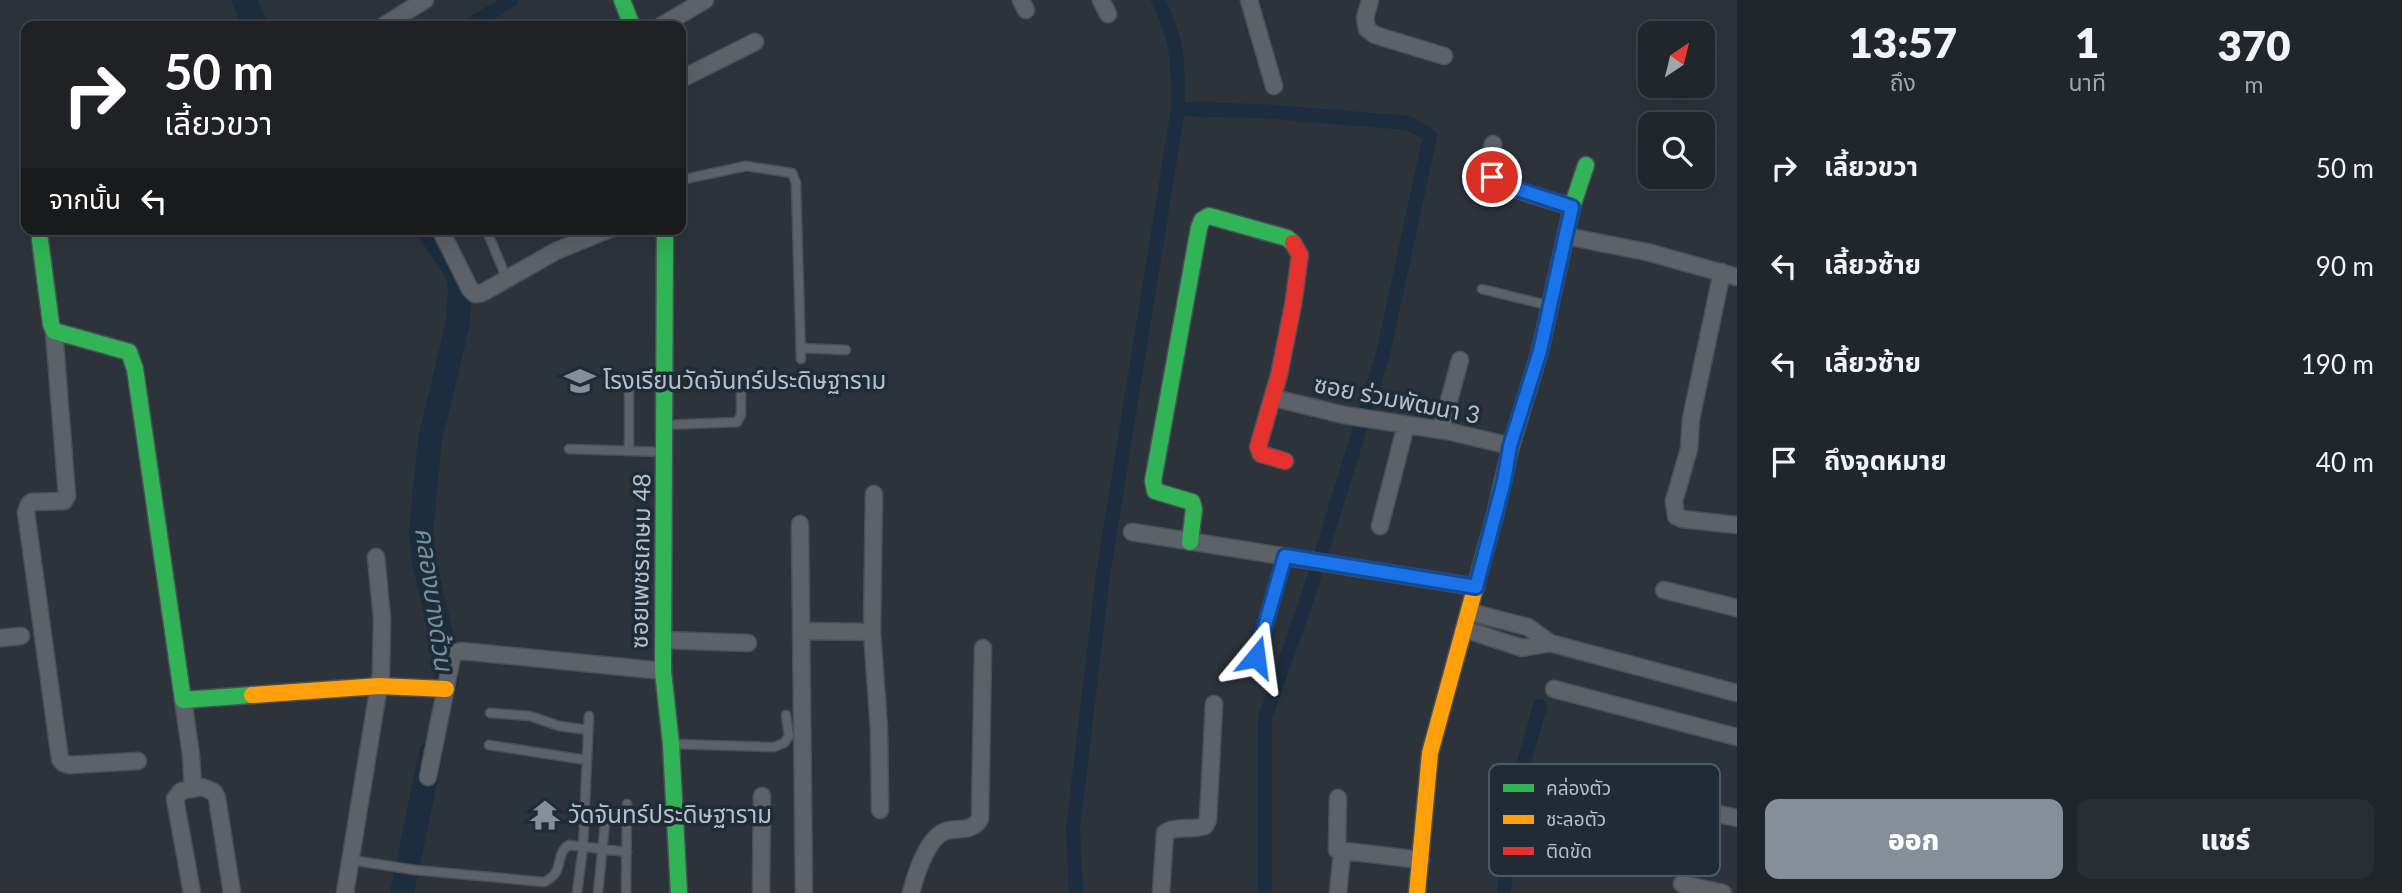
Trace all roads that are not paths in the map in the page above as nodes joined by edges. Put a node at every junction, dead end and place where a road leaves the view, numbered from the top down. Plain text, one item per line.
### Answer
1 (425, 0) edge
2 (622, 0) edge
3 (705, 0) edge
4 (1249, 0) edge
5 (1370, 0) edge
6 (391, 21) edge
7 (630, 21) edge
8 (669, 21) edge
9 (755, 42) dead end
10 (1444, 56) dead end
11 (686, 76) edge
12 (1274, 86) dead end
13 (1493, 144) dead end
14 (1586, 165) dead end
15 (686, 179) edge
16 (1572, 207) junction
17 (443, 235) edge
18 (489, 235) edge
19 (595, 235) edge
20 (665, 235) edge
21 (1566, 236) junction
22 (40, 240) dead end
23 (1729, 274) edge
24 (508, 279) junction
25 (1482, 289) dead end
26 (1550, 306) junction
27 (54, 331) junction
28 (801, 348) junction
29 (846, 350) dead end
30 (801, 359) dead end
31 (1460, 360) dead end
32 (741, 383) dead end
33 (629, 386) dead end
34 (1274, 398) junction
35 (665, 425) junction
36 (1406, 425) junction
37 (1441, 430) junction
38 (1510, 446) junction
39 (569, 449) dead end
40 (629, 451) junction
41 (665, 452) junction
42 (1284, 461) dead end
43 (874, 494) dead end
44 (800, 524) dead end
45 (1737, 525) edge
46 (1380, 526) dead end
47 (1132, 532) dead end
48 (1191, 542) junction
49 (1285, 556) junction
50 (376, 557) dead end
51 (1476, 587) junction
52 (1664, 590) dead end
53 (1737, 608) edge
54 (1470, 612) junction
55 (1464, 629) junction
56 (801, 631) junction
57 (872, 632) junction
58 (21, 636) dead end
59 (0, 638) edge
60 (663, 640) junction
61 (748, 643) dead end
62 (1550, 643) junction
63 (983, 648) dead end
64 (1256, 657) dead end
65 (663, 671) junction
66 (380, 686) junction
67 (436, 689) junction
68 (1554, 689) dead end
69 (1737, 693) edge
70 (183, 700) junction
71 (1214, 704) dead end
72 (490, 713) dead end
73 (786, 715) dead end
74 (589, 716) dead end
75 (588, 730) junction
76 (1737, 737) edge
77 (671, 744) junction
78 (489, 746) dead end
79 (586, 760) junction
80 (138, 761) dead end
81 (428, 777) dead end
82 (193, 789) junction
83 (762, 796) dead end
84 (1339, 799) dead end
85 (626, 804) dead end
86 (880, 810) dead end
87 (627, 817) junction
88 (583, 847) junction
89 (604, 849) junction
90 (627, 852) junction
91 (1342, 852) junction
92 (351, 860) junction
93 (1421, 860) junction
94 (1682, 884) dead end
95 (192, 893) edge
96 (232, 893) edge
97 (345, 893) edge
98 (577, 893) edge
99 (598, 893) edge
100 (626, 893) edge
101 (679, 893) edge
102 (761, 893) edge
103 (804, 893) edge
104 (911, 893) edge
105 (1161, 893) edge
106 (1338, 893) edge
107 (1417, 893) edge
108 (1723, 893) edge

1 - 6 street
2 - 7 street
3 - 8 street
4 - 12 street
5 - 10 street
9 - 11 street
13 - 16 street
14 - 16 street
15 - 28 lane
16 - 21 street
17 - 24 street
18 - 24 lane
19 - 24 street
20 - 35 street, ซอยเพชรเกษม 48
21 - 23 street
21 - 26 street
22 - 27 street
23 - 45 street
25 - 26 lane
26 - 38 street
27 - 70 street
27 - 80 street
28 - 29 lane
28 - 30 lane
31 - 37 street
32 - 35 lane
33 - 40 lane
34 - 36 street, ซอย ร่วมพัฒนา 3
34 - 42 street
34 - 48 street
35 - 41 street, ซอยเพชรเกษม 48
36 - 37 street, ซอย ร่วมพัฒนา 3
36 - 46 street
37 - 38 street, ซอย ร่วมพัฒนา 3
38 - 51 street
39 - 40 lane
40 - 41 lane
41 - 60 street, ซอยเพชรเกษม 48
43 - 57 street
44 - 56 street
47 - 48 street
48 - 49 street
49 - 51 street
49 - 64 lane
50 - 66 street
51 - 54 street
52 - 53 street
54 - 55 street
54 - 62 street
55 - 62 street
55 - 93 street
56 - 57 street
56 - 103 street
57 - 86 street
58 - 59 street
60 - 61 street
60 - 65 street, ซอยเพชรเกษม 48
62 - 69 street
63 - 104 street
65 - 67 street
65 - 77 street, ซอยเพชรเกษม 48
66 - 67 street
66 - 70 street
66 - 92 street
67 - 81 street
68 - 76 street
70 - 82 street
71 - 105 street
72 - 75 lane
73 - 77 lane
74 - 75 lane
75 - 79 lane
77 - 101 street, ซอยเพชรเกษม 48
78 - 79 lane
79 - 88 lane
82 - 95 street
82 - 96 street
83 - 102 street
84 - 91 street
85 - 87 lane
87 - 89 lane
87 - 90 lane
88 - 89 lane
88 - 92 lane
88 - 98 lane
89 - 90 lane
89 - 99 lane
90 - 100 lane
91 - 93 street
91 - 106 street
92 - 97 street
93 - 107 street
94 - 108 street

